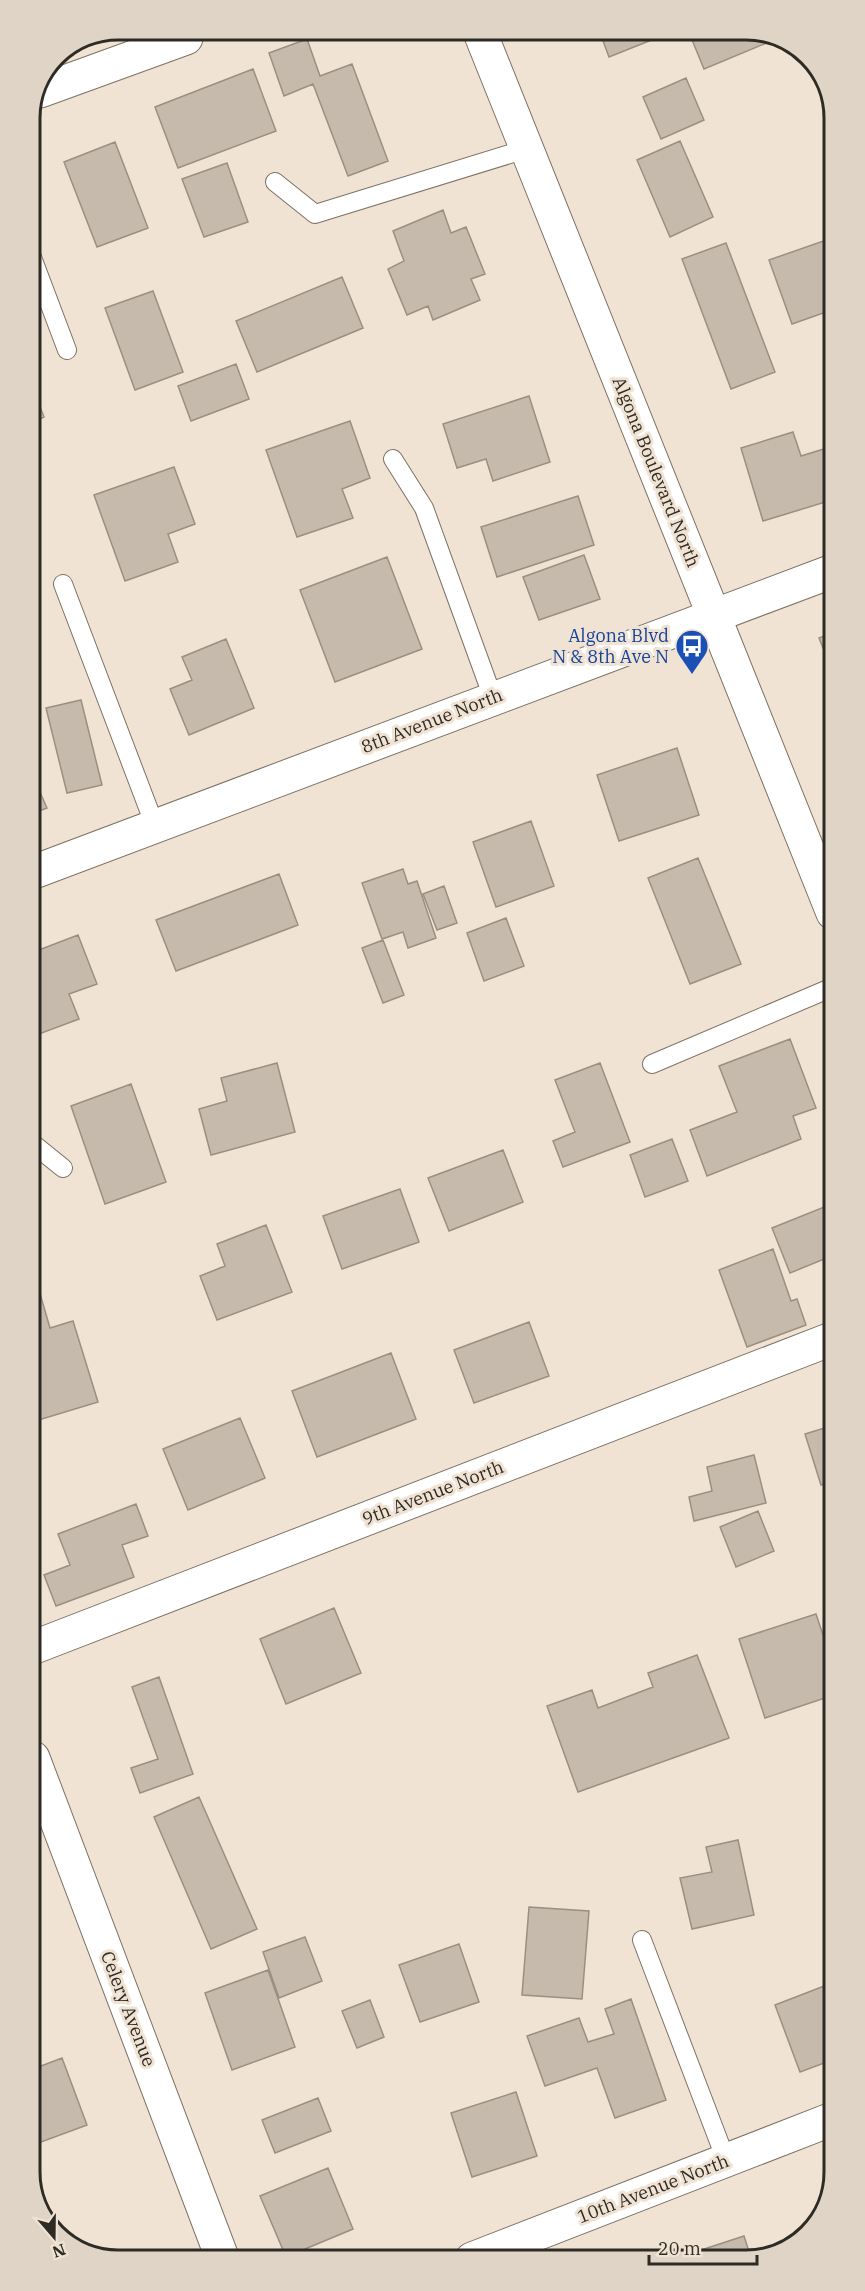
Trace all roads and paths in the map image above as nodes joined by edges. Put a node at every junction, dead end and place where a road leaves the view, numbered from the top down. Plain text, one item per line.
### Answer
1 (180, 40) edge
2 (483, 41) edge
3 (47, 88) edge
4 (526, 149) junction
5 (275, 182) dead end
6 (41, 281) edge
7 (67, 351) dead end
8 (393, 459) dead end
9 (824, 574) edge
10 (63, 584) dead end
11 (714, 615) junction
12 (493, 698) junction
13 (155, 826) junction
14 (41, 869) edge
15 (824, 890) edge
16 (824, 991) edge
17 (652, 1064) dead end
18 (40, 1150) edge
19 (63, 1168) dead end
20 (824, 1342) edge
21 (40, 1645) edge
22 (40, 1777) edge
23 (642, 1941) dead end
24 (824, 2122) edge
25 (726, 2160) junction
26 (219, 2250) edge
27 (495, 2250) edge

1 - 3 street
2 - 4 street, Algona Boulevard North
4 - 5 lane
4 - 11 street, Algona Boulevard North
6 - 7 lane
8 - 12 lane
9 - 11 street, 8th Avenue North
10 - 13 lane
11 - 12 street, 8th Avenue North
11 - 15 street, Algona Boulevard North
12 - 13 street, 8th Avenue North
13 - 14 street, 8th Avenue North
16 - 17 lane
18 - 19 lane
20 - 21 street, 9th Avenue North
22 - 26 street, Celery Avenue
23 - 25 lane
24 - 25 street, 10th Avenue North
25 - 27 street, 10th Avenue North

